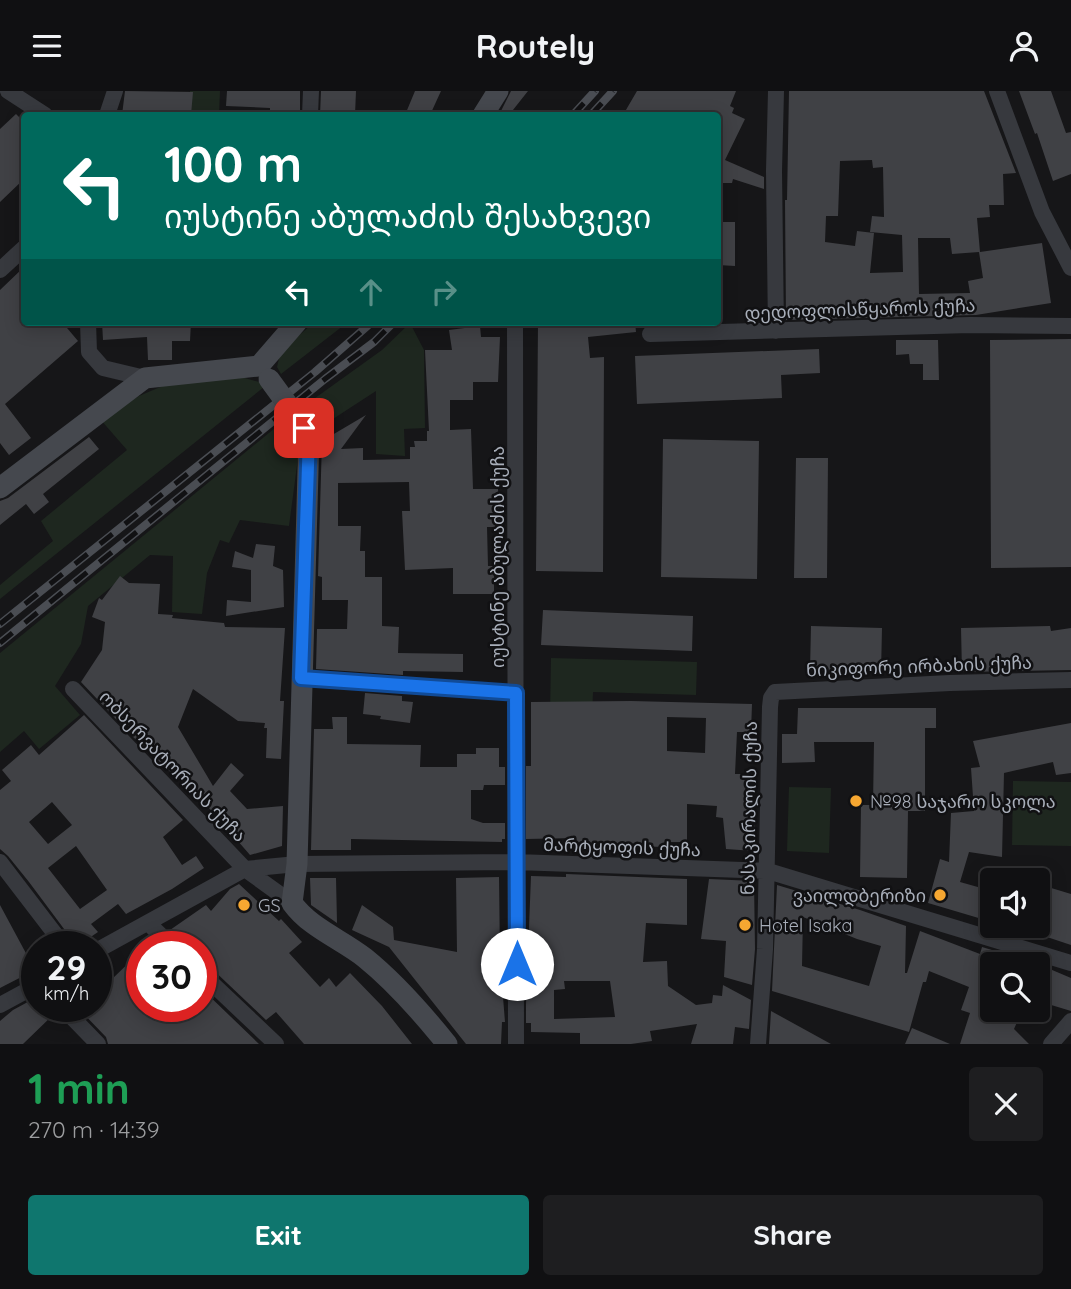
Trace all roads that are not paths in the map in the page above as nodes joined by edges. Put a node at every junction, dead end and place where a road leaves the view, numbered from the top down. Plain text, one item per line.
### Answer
1 (8, 91) edge
2 (115, 91) edge
3 (311, 91) edge
4 (498, 91) edge
5 (776, 91) edge
6 (997, 91) edge
7 (40, 112) edge
8 (108, 112) edge
9 (310, 112) edge
10 (485, 112) edge
11 (21, 252) edge
12 (1071, 268) edge
13 (0, 270) edge
14 (88, 326) edge
15 (294, 326) edge
16 (515, 326) edge
17 (1071, 327) edge
18 (776, 331) junction
19 (649, 334) dead end
20 (264, 372) junction
21 (145, 378) junction
22 (0, 488) edge
23 (301, 678) junction
24 (1071, 680) edge
25 (73, 689) dead end
26 (516, 693) junction
27 (771, 698) joint
28 (0, 862) edge
29 (516, 862) junction
30 (297, 864) junction
31 (245, 869) junction
32 (768, 871) junction
33 (292, 903) junction
34 (148, 923) junction
35 (53, 931) edge
36 (156, 931) edge
37 (112, 942) edge
38 (1071, 963) edge
39 (217, 989) edge
40 (21, 994) edge
41 (0, 1005) edge
42 (1071, 1021) edge
43 (77, 1022) edge
44 (520, 1043) edge
45 (98, 1044) edge
46 (276, 1044) edge
47 (447, 1044) edge
48 (758, 1044) edge
49 (1051, 1044) edge

1 - 7 street
2 - 8 street
3 - 9 street
4 - 10 street
5 - 18 street
6 - 12 street
11 - 13 street
14 - 21 street
15 - 20 street
16 - 26 street, იუსტინე აბულაძის ქუჩა
17 - 18 street, დედოფლისწყაროს ქუჩა
18 - 19 street, დედოფლისწყაროს ქუჩა
20 - 21 street
20 - 23 street, bridge
21 - 22 street
23 - 26 street
23 - 30 street
24 - 27 street, ნიკიფორე ირბახის ქუჩა
25 - 31 street, ობსერვატორიას ქუჩა
26 - 29 street, იუსტინე აბულაძის ქუჩა
27 - 32 street, ნასაკირალის ქუჩა
28 - 35 street
29 - 30 street, მარტყოფის ქუჩა
29 - 32 street, მარტყოფის ქუჩა
29 - 44 street, იუსტინე აბულაძის ქუჩა
30 - 31 street, მარტყოფის ქუჩა
30 - 33 street
31 - 33 street, ობსერვატორიას ქუჩა
31 - 34 street, მარტყოფის ქუჩა
32 - 38 street, მარტყოფის ქუჩა
32 - 48 street, ნასაკირალის ქუჩა
33 - 47 street
34 - 36 street
34 - 37 street, მარტყოფის ქუჩა
39 - 46 street
40 - 41 street
42 - 49 street
43 - 45 street

